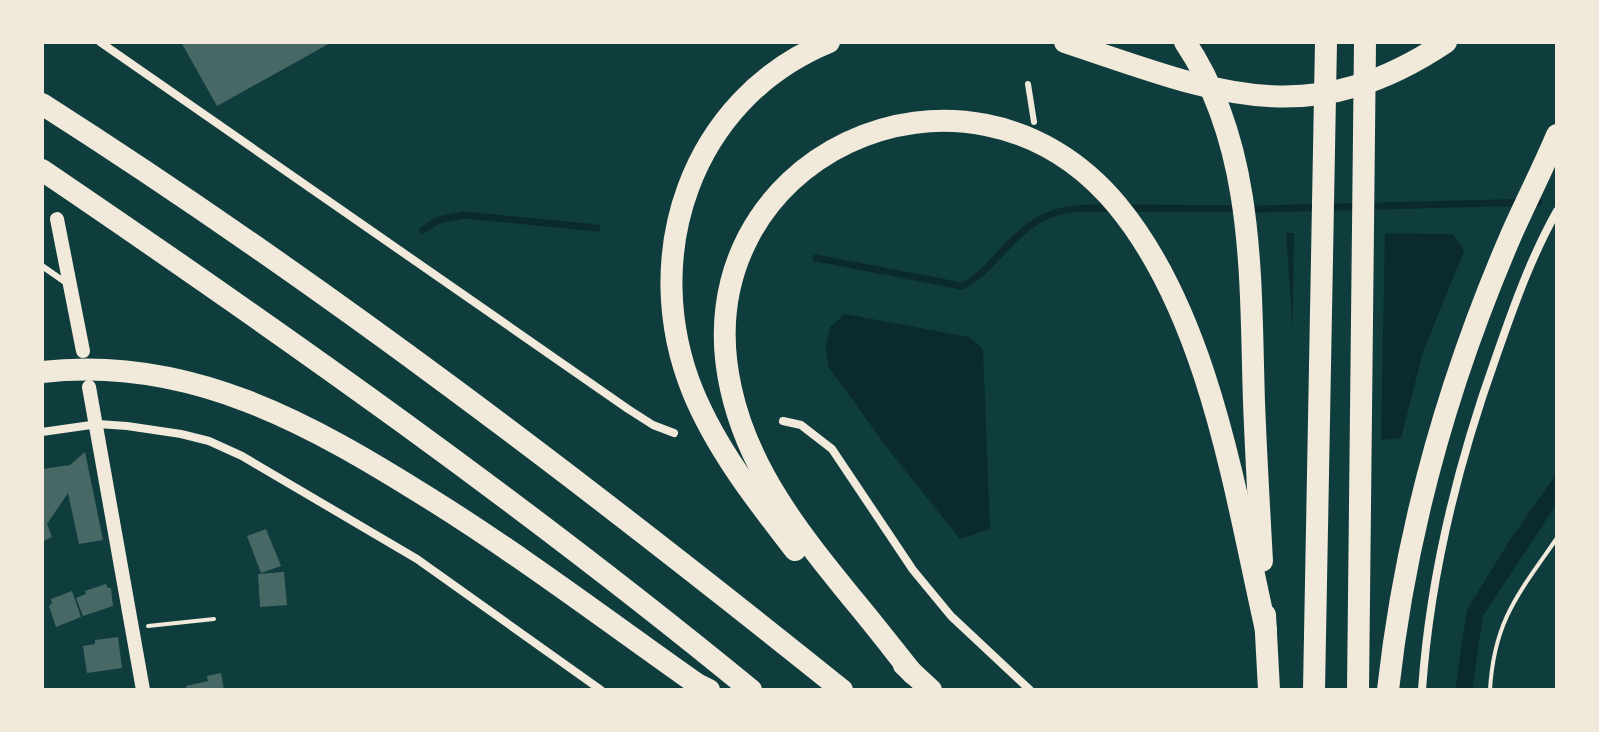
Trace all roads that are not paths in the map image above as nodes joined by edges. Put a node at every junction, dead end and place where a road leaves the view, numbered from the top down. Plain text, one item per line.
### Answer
1 (100, 42) edge
2 (829, 42) edge
3 (1065, 42) edge
4 (1185, 42) edge
5 (1326, 42) edge
6 (1365, 42) edge
7 (1446, 42) edge
8 (1028, 84) dead end
9 (42, 104) edge
10 (1034, 122) dead end
11 (1557, 135) edge
12 (42, 170) edge
13 (1557, 211) edge
14 (57, 219) dead end
15 (42, 266) edge
16 (70, 285) junction
17 (83, 351) dead end
18 (42, 372) edge
19 (89, 387) dead end
20 (783, 421) dead end
21 (98, 424) junction
22 (42, 432) edge
23 (674, 433) dead end
24 (1266, 630) junction
25 (913, 674) junction
26 (143, 690) edge
27 (601, 690) edge
28 (709, 690) edge
29 (751, 690) edge
30 (842, 690) edge
31 (931, 690) edge
32 (1030, 690) edge
33 (1269, 690) edge
34 (1314, 690) edge
35 (1358, 690) edge
36 (1388, 690) edge
37 (1422, 690) edge

1 - 23 street
2 - 25 highway
3 - 7 highway
4 - 24 highway
5 - 34 highway
6 - 35 highway
8 - 10 lane
9 - 30 highway
11 - 36 highway
12 - 29 highway
13 - 37 street
14 - 16 street
15 - 16 lane
16 - 17 street
18 - 28 highway
19 - 21 street
20 - 32 street
21 - 22 street
21 - 26 street
21 - 27 street
24 - 25 highway
24 - 33 highway
25 - 31 highway

